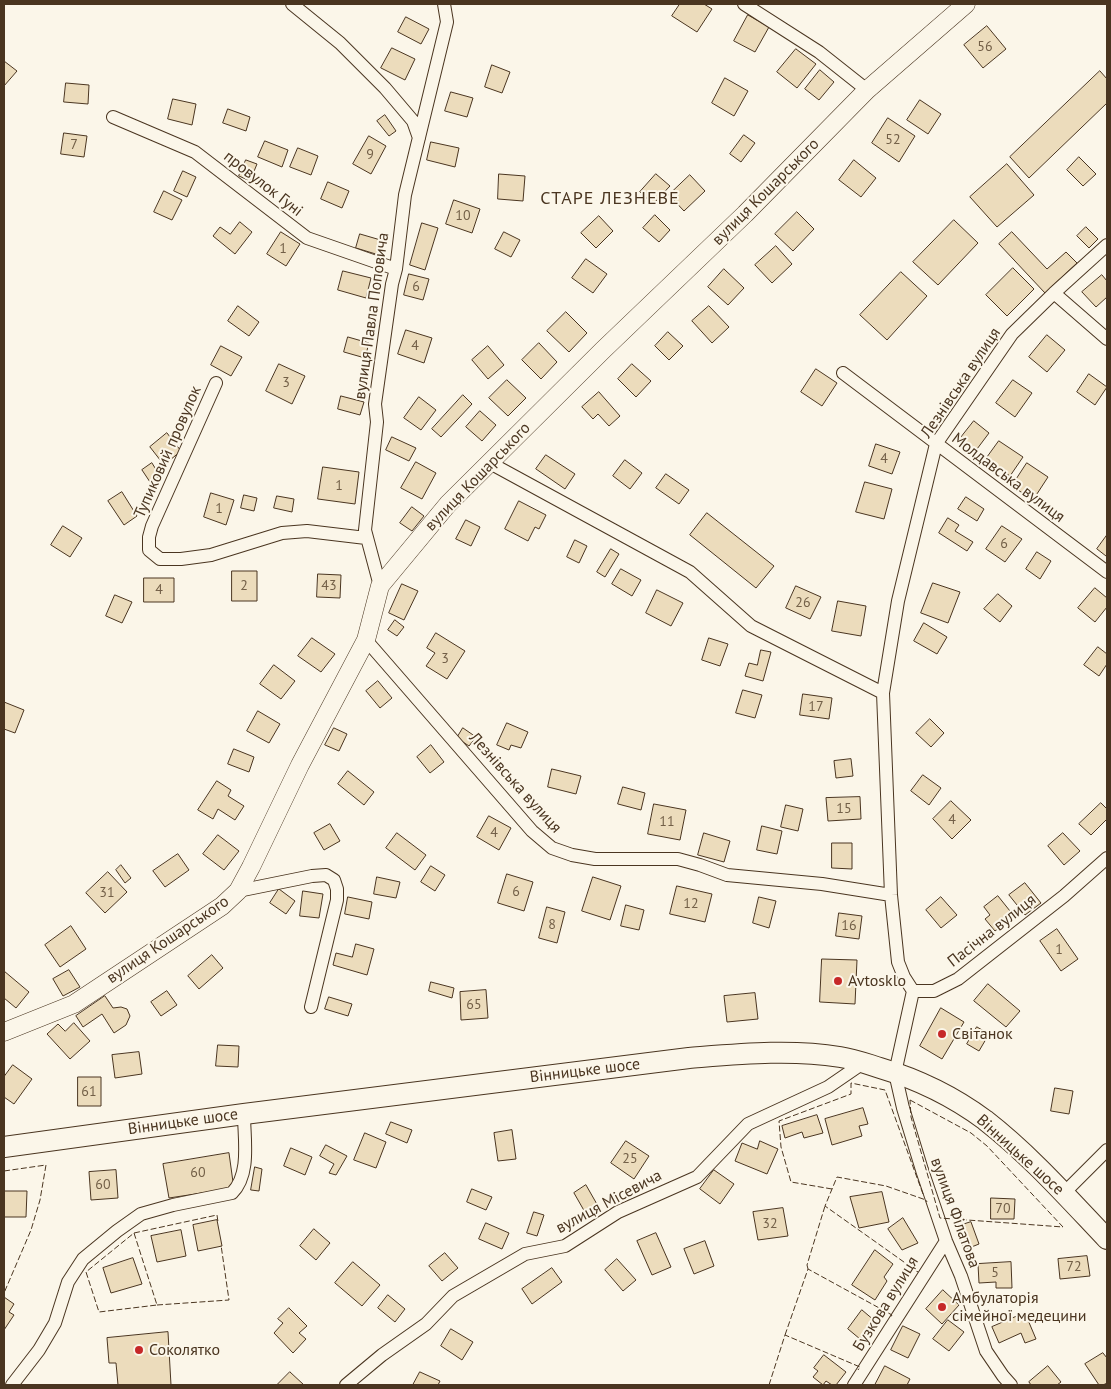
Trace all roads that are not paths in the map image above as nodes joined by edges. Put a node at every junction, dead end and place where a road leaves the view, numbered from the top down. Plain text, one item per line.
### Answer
1 (292, 4) edge
2 (444, 4) edge
3 (744, 4) edge
4 (966, 4) edge
5 (867, 90) junction
6 (113, 116) dead end
7 (419, 138) junction
8 (1107, 245) edge
9 (396, 269) junction
10 (1054, 293) junction
11 (1107, 339) edge
12 (843, 373) dead end
13 (216, 383) dead end
14 (936, 444) junction
15 (490, 464) junction
16 (366, 538) junction
17 (1107, 572) edge
18 (380, 586) junction
19 (366, 640) junction
20 (883, 693) junction
21 (1107, 858) edge
22 (238, 891) junction
23 (891, 895) junction
24 (913, 991) junction
25 (311, 1007) dead end
26 (4, 1032) edge
27 (864, 1063) junction
28 (896, 1073) junction
29 (244, 1114) junction
30 (4, 1147) edge
31 (1107, 1150) edge
32 (1064, 1193) junction
33 (1107, 1239) edge
34 (946, 1241) junction
35 (12, 1385) edge
36 (346, 1385) edge
37 (854, 1385) edge
38 (1011, 1385) edge

1 - 7 street
2 - 7 street, вулиця Павла Поповича
3 - 5 street
4 - 5 street, вулиця Кошарського
5 - 15 street, вулиця Кошарського
6 - 9 street, провулок Гуні
7 - 9 street, вулиця Павла Поповича
8 - 10 street, Лезнівська вулиця
9 - 16 street, вулиця Павла Поповича
10 - 11 street
10 - 14 street, Лезнівська вулиця
12 - 14 street, Молдавська вулиця
13 - 16 street, Тупиковий провулок
14 - 17 street, Молдавська вулиця
14 - 20 street, Лезнівська вулиця
15 - 18 street, вулиця Кошарського
15 - 20 street
16 - 18 street, вулиця Павла Поповича
18 - 19 street, вулиця Кошарського
19 - 22 street, вулиця Кошарського
19 - 23 street, Лезнівська вулиця
20 - 23 street, Лезнівська вулиця
21 - 24 street, Пасічна вулиця
22 - 25 street
22 - 26 street, вулиця Кошарського
23 - 24 street, Лезнівська вулиця
24 - 28 street
27 - 28 main road, Вінницьке шосе
27 - 29 main road, Вінницьке шосе
27 - 36 street, вулиця Місевича
28 - 32 main road, Вінницьке шосе
28 - 34 street, вулиця Філатова
29 - 30 main road, Вінницьке шосе
29 - 35 street
31 - 32 street
32 - 33 main road, Вінницьке шосе
34 - 37 street, Бузкова вулиця
34 - 38 street, вулиця Філатова

